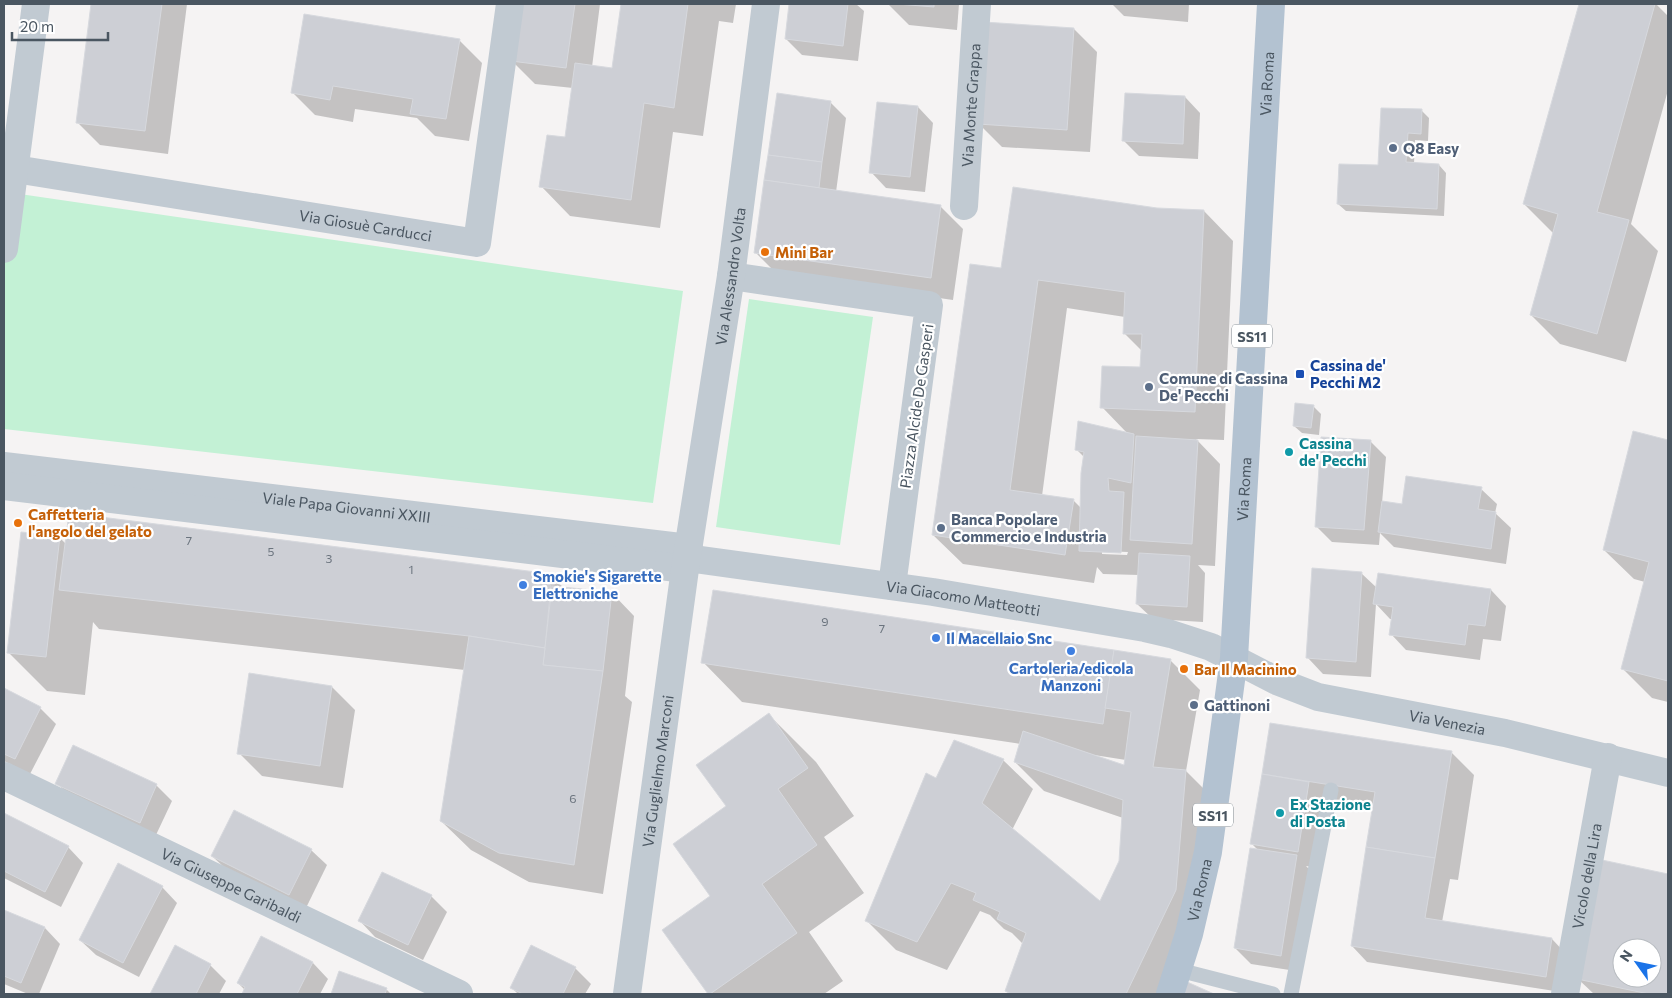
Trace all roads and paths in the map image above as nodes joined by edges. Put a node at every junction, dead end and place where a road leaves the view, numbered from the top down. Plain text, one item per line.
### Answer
1 (36, 4) edge
2 (510, 4) edge
3 (766, 4) edge
4 (976, 4) edge
5 (1272, 8) edge
6 (15, 169) junction
7 (964, 206) dead end
8 (4, 249) edge
9 (731, 276) junction
10 (4, 466) edge
11 (4, 486) edge
12 (687, 558) junction
13 (892, 586) junction
14 (1234, 658) junction
15 (1608, 757) junction
16 (1668, 773) edge
17 (4, 776) edge
18 (1331, 790) dead end
19 (1174, 982) edge
20 (459, 994) edge
21 (627, 994) edge
22 (1273, 994) edge
23 (1291, 994) edge
24 (1565, 994) edge

1 - 6 street
2 - 6 street, Via Giosuè Carducci
3 - 9 street, Via Alessandro Volta
4 - 7 street, Via Monte Grappa
5 - 14 main road, Via Roma / SS11
6 - 8 street
9 - 12 street, Via Alessandro Volta
9 - 13 street, Piazza Alcide De Gasperi
10 - 12 street, Viale Papa Giovanni XXIII
11 - 12 street, Viale Papa Giovanni XXIII
12 - 13 street, Via Giacomo Matteotti
12 - 21 street, Via Guglielmo Marconi
13 - 14 street, Via Giacomo Matteotti
14 - 15 street, Via Venezia
14 - 19 main road, Via Roma / SS11
15 - 16 street, Via Venezia
15 - 24 street, Vicolo della Lira
17 - 20 street, Via Giuseppe Garibaldi
18 - 23 lane
19 - 22 lane, Via Roma

